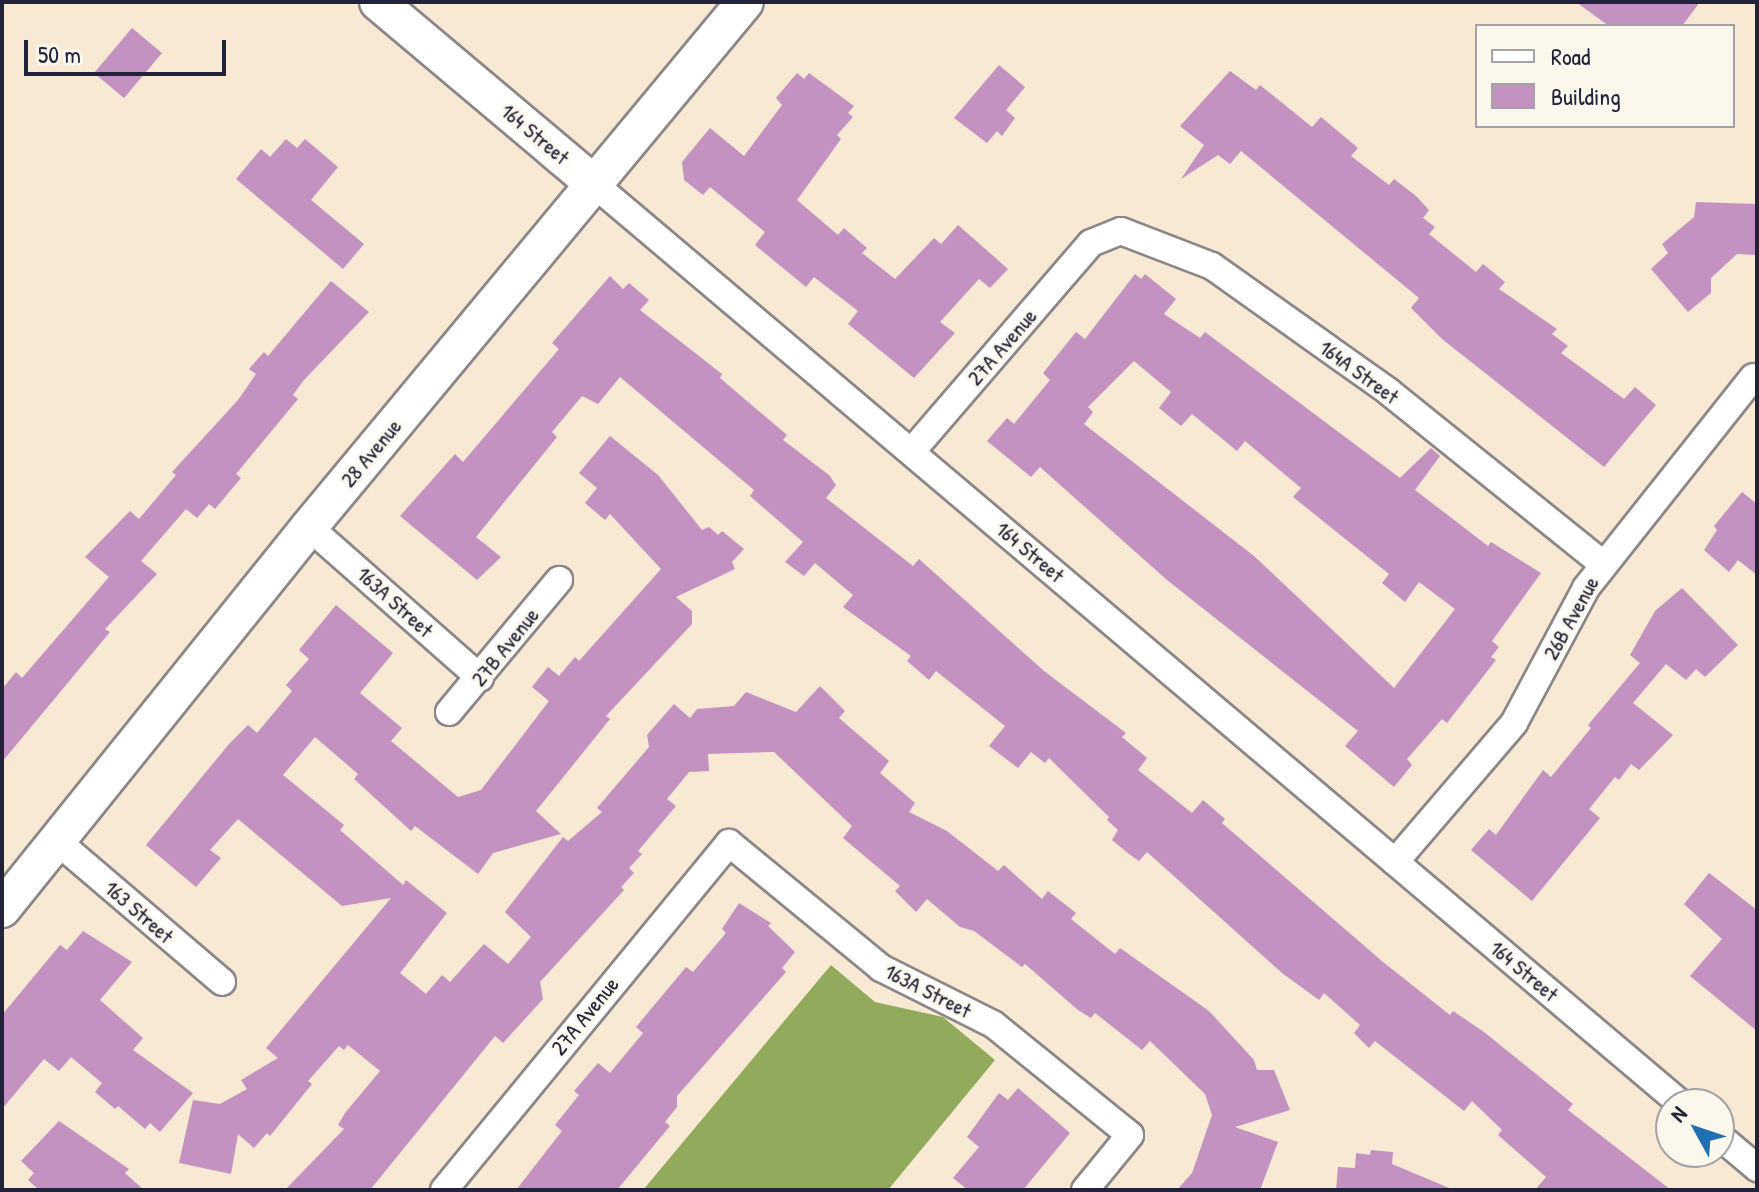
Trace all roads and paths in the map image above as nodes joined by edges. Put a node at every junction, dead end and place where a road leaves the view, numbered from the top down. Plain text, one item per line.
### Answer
1 (378, 2) edge
2 (745, 2) edge
3 (594, 184) junction
4 (1091, 243) joint
5 (1753, 377) dead end
6 (912, 451) junction
7 (309, 527) junction
8 (1603, 564) junction
9 (559, 580) dead end
10 (480, 678) junction
11 (449, 712) dead end
12 (57, 841) junction
13 (729, 843) joint
14 (1395, 862) junction
15 (2, 909) edge
16 (222, 982) dead end
17 (1662, 1088) edge
18 (1735, 1149) edge
19 (1757, 1168) edge
20 (444, 1190) edge
21 (1085, 1190) edge

1 - 3 street, 164 Street
2 - 3 street, 28 Avenue
3 - 6 street, 164 Street
3 - 7 street, 28 Avenue
4 - 6 street, 27A Avenue
4 - 8 street, 164A Street
5 - 8 street, 26B Avenue
6 - 14 street, 164 Street
7 - 10 street, 163A Street
7 - 12 street, 28 Avenue
8 - 14 street, 26B Avenue
9 - 10 street, 27B Avenue
10 - 11 street, 27B Avenue
12 - 15 street, 28 Avenue
12 - 16 street, 163 Street
13 - 20 street, 27A Avenue
13 - 21 street, 163A Street
14 - 17 street, 164 Street
18 - 19 street

